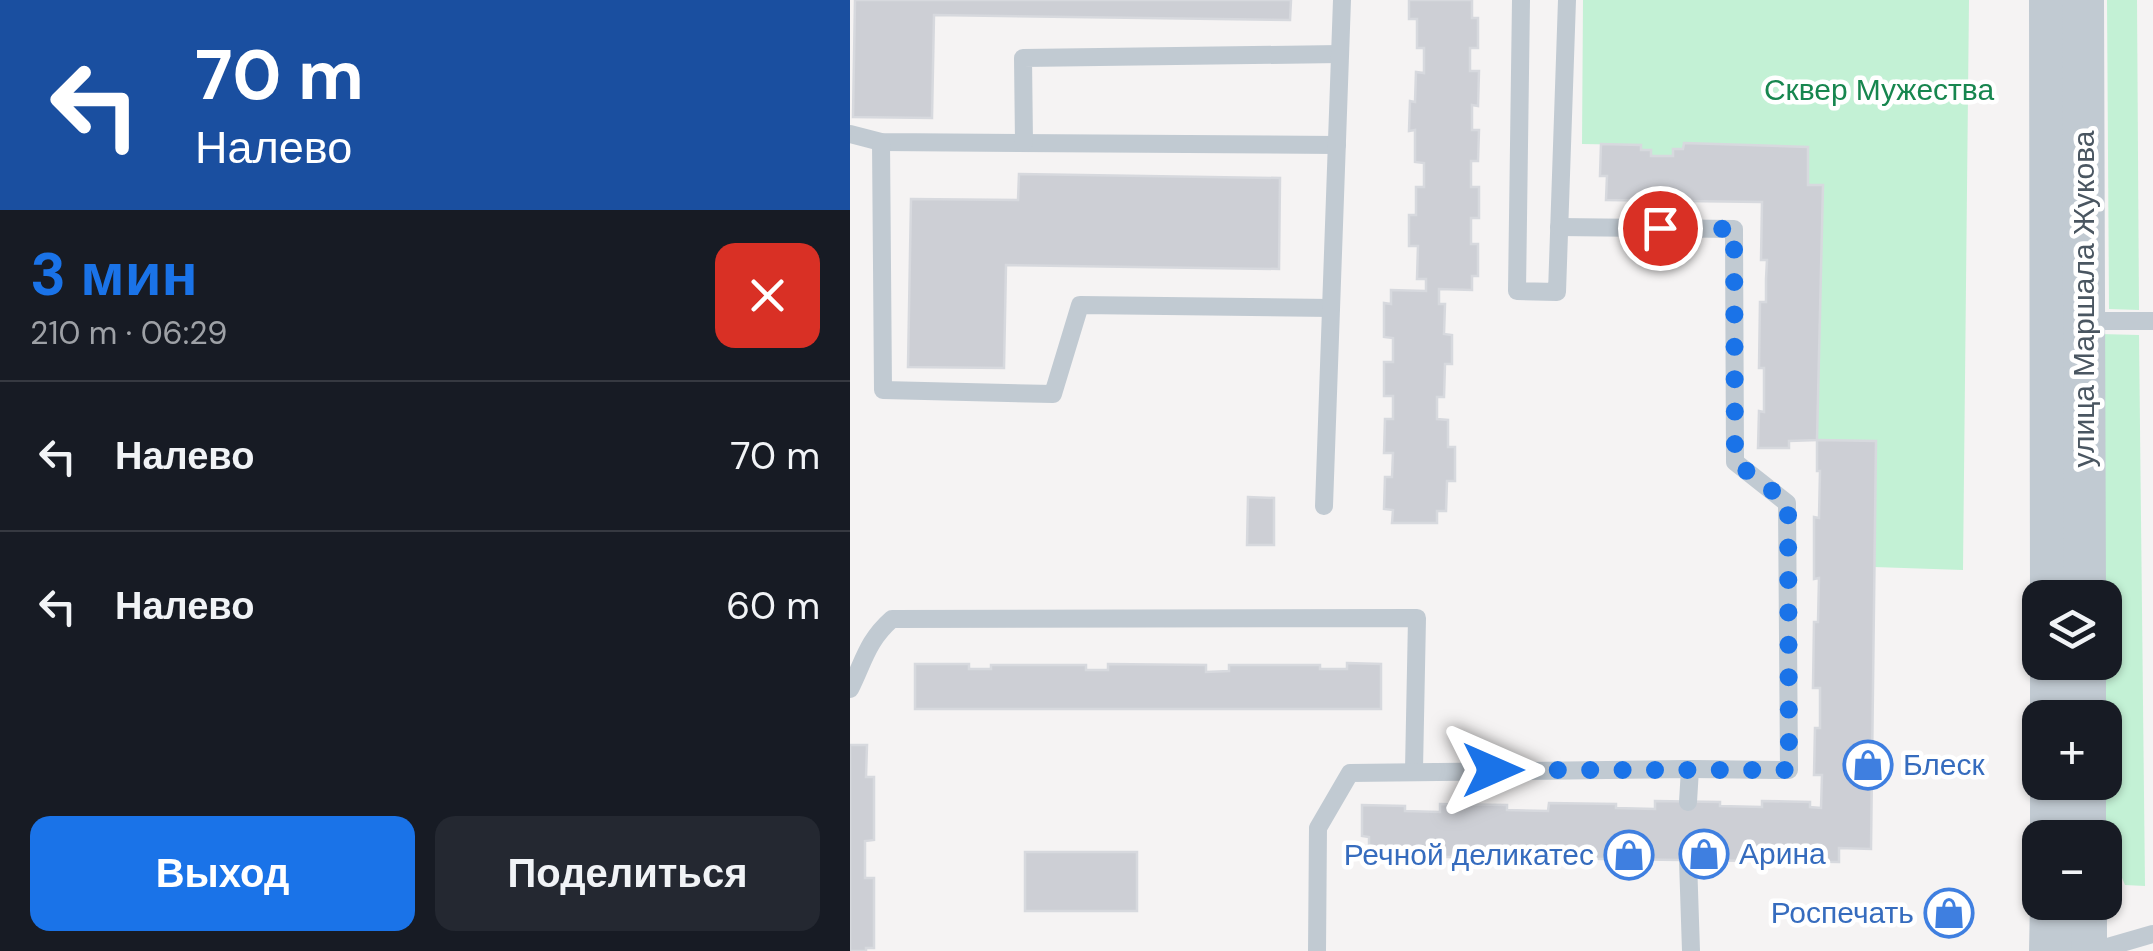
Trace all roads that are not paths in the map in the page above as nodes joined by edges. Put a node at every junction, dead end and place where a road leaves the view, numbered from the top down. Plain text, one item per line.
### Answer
1 (1342, 0) edge
2 (1521, 0) edge
3 (1566, 0) edge
4 (2050, 0) edge
5 (2082, 0) edge
6 (1340, 54) junction
7 (850, 134) edge
8 (881, 142) junction
9 (1024, 143) junction
10 (1337, 145) junction
11 (1560, 227) junction
12 (1331, 308) junction
13 (2084, 321) junction
14 (2153, 322) edge
15 (1324, 506) dead end
16 (2050, 580) edge
17 (2085, 580) edge
18 (850, 689) edge
19 (1690, 769) junction
20 (1414, 770) junction
21 (1688, 802) dead end
22 (1688, 860) dead end
23 (2051, 920) edge
24 (2086, 920) edge
25 (2153, 934) edge
26 (1316, 951) edge
27 (1691, 951) edge
28 (2050, 951) edge
29 (2086, 951) edge
30 (2094, 951) edge

1 - 6 lane
2 - 11 lane
3 - 11 lane
4 - 16 street, улица Маршала Жукова
5 - 13 street, улица Маршала Жукова
6 - 9 lane
6 - 10 lane
7 - 8 lane
8 - 9 lane
8 - 12 lane
9 - 10 lane
10 - 12 lane
11 - 19 lane
12 - 15 lane
13 - 14 lane
13 - 17 street, улица Маршала Жукова
18 - 20 lane
19 - 20 lane
19 - 21 lane
20 - 26 lane
22 - 27 lane
23 - 28 street
24 - 29 street
25 - 30 lane

